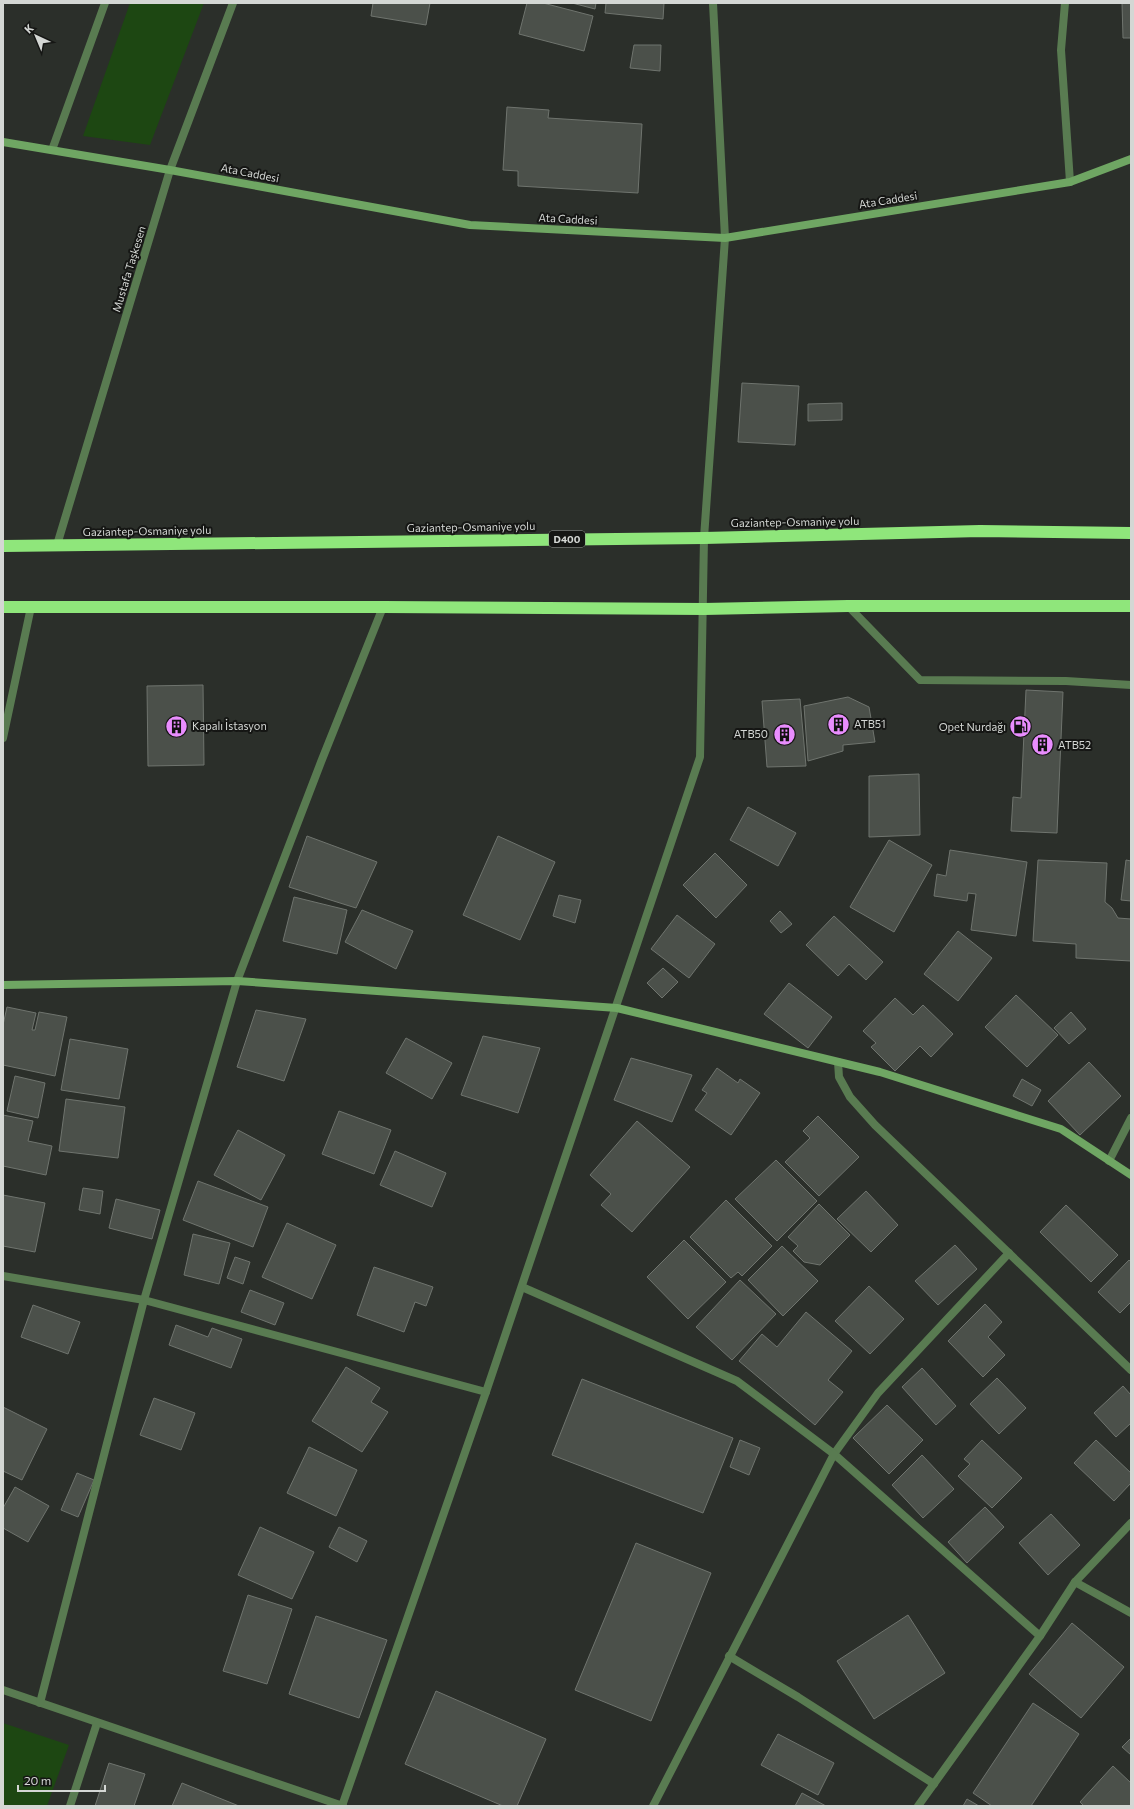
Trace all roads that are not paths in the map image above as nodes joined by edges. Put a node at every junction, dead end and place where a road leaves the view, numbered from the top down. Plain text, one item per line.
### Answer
1 (105, 3) edge
2 (233, 3) edge
3 (713, 3) edge
4 (1065, 3) edge
5 (3, 142) edge
6 (52, 150) junction
7 (1131, 159) edge
8 (170, 170) junction
9 (1070, 182) junction
10 (725, 238) junction
11 (1131, 533) edge
12 (704, 538) junction
13 (57, 545) junction
14 (3, 546) edge
15 (848, 606) junction
16 (1131, 606) edge
17 (3, 607) edge
18 (31, 607) junction
19 (383, 607) junction
20 (704, 609) junction
21 (1131, 685) edge
22 (3, 738) edge
23 (237, 981) junction
24 (3, 985) edge
25 (617, 1008) junction
26 (838, 1062) junction
27 (1131, 1118) edge
28 (1109, 1161) junction
29 (1131, 1175) edge
30 (1009, 1254) junction
31 (3, 1276) edge
32 (522, 1287) junction
33 (144, 1300) junction
34 (1131, 1370) edge
35 (486, 1392) junction
36 (834, 1454) junction
37 (1131, 1523) edge
38 (1075, 1582) junction
39 (1131, 1614) edge
40 (1040, 1636) junction
41 (729, 1656) junction
42 (3, 1690) edge
43 (40, 1703) junction
44 (97, 1723) junction
45 (934, 1784) junction
46 (70, 1806) edge
47 (342, 1806) edge
48 (653, 1806) edge
49 (918, 1806) edge

1 - 6 street
2 - 8 street, Mustafa Taşkesen
3 - 10 street
4 - 9 street
5 - 6 street, Ata Caddesi
6 - 8 street, Ata Caddesi
7 - 9 street, Ata Caddesi
8 - 10 street, Ata Caddesi
8 - 13 street, Mustafa Taşkesen
9 - 10 street, Ata Caddesi
10 - 12 street
11 - 12 highway, Gaziantep-Osmaniye yolu / D400
12 - 13 highway, Gaziantep-Osmaniye yolu / D400
12 - 20 street
13 - 14 highway, Gaziantep-Osmaniye yolu / D400
15 - 16 highway
15 - 20 highway
15 - 21 street
17 - 18 highway
18 - 19 highway
18 - 22 street
19 - 20 highway
19 - 23 street
20 - 25 street
23 - 24 street
23 - 25 street
23 - 33 street
25 - 26 street
25 - 32 street
26 - 28 street
26 - 30 street
27 - 28 street
28 - 29 street
30 - 34 street
30 - 36 street
31 - 33 street
32 - 35 street
32 - 36 street
33 - 35 street
33 - 43 street
35 - 47 street
36 - 40 street
36 - 41 street
37 - 38 street
38 - 39 street
38 - 40 street
40 - 45 street
41 - 45 street
41 - 48 street
42 - 43 street
43 - 44 street
44 - 46 street
44 - 47 street
45 - 49 street

